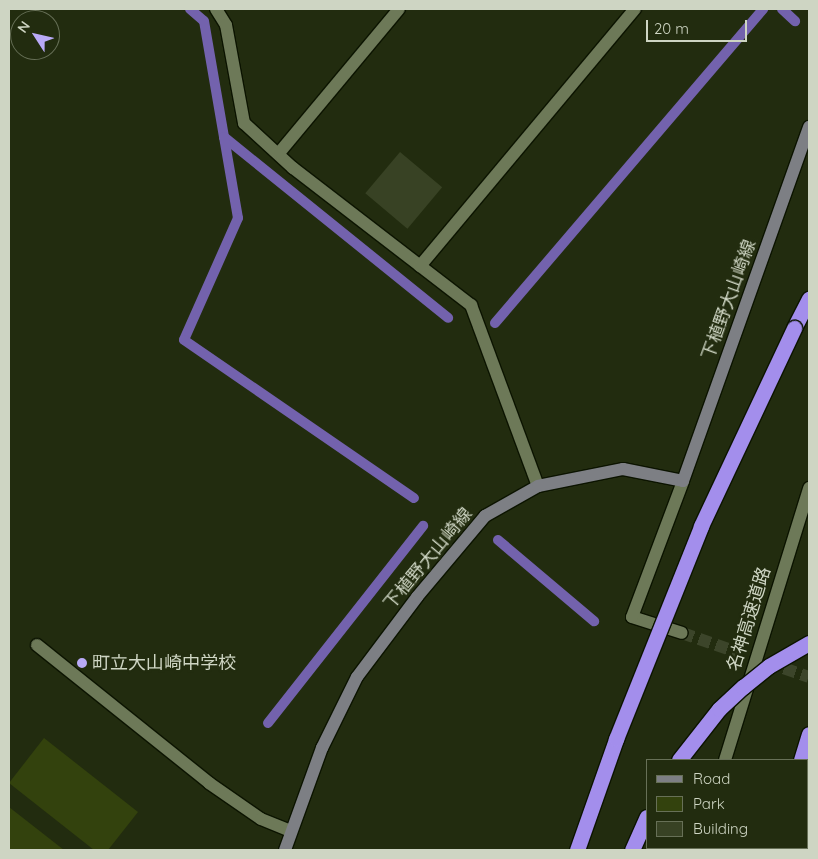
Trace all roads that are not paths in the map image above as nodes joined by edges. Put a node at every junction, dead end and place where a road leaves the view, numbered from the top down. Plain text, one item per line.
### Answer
1 (216, 9) edge
2 (399, 9) edge
3 (635, 9) edge
4 (809, 127) edge
5 (278, 153) junction
6 (420, 266) junction
7 (809, 299) edge
8 (683, 482) junction
9 (538, 486) junction
10 (809, 488) edge
11 (682, 632) tunnel mouth
12 (809, 643) edge
13 (38, 645) dead end
14 (809, 734) edge
15 (680, 759) edge
16 (725, 759) edge
17 (801, 759) edge
18 (646, 819) edge
19 (290, 832) junction
20 (286, 850) edge
21 (577, 850) edge
22 (632, 850) edge

1 - 5 street
2 - 5 street
3 - 6 street
4 - 8 main road, 下植野大山崎線
5 - 6 street
6 - 9 street
7 - 21 highway, bridge
8 - 9 main road, 下植野大山崎線
8 - 11 street
9 - 19 main road, 下植野大山崎線
10 - 16 street, 名神高速道路
12 - 15 highway, bridge
13 - 19 street
14 - 17 highway
18 - 22 highway
19 - 20 main road, 下植野大山崎線

